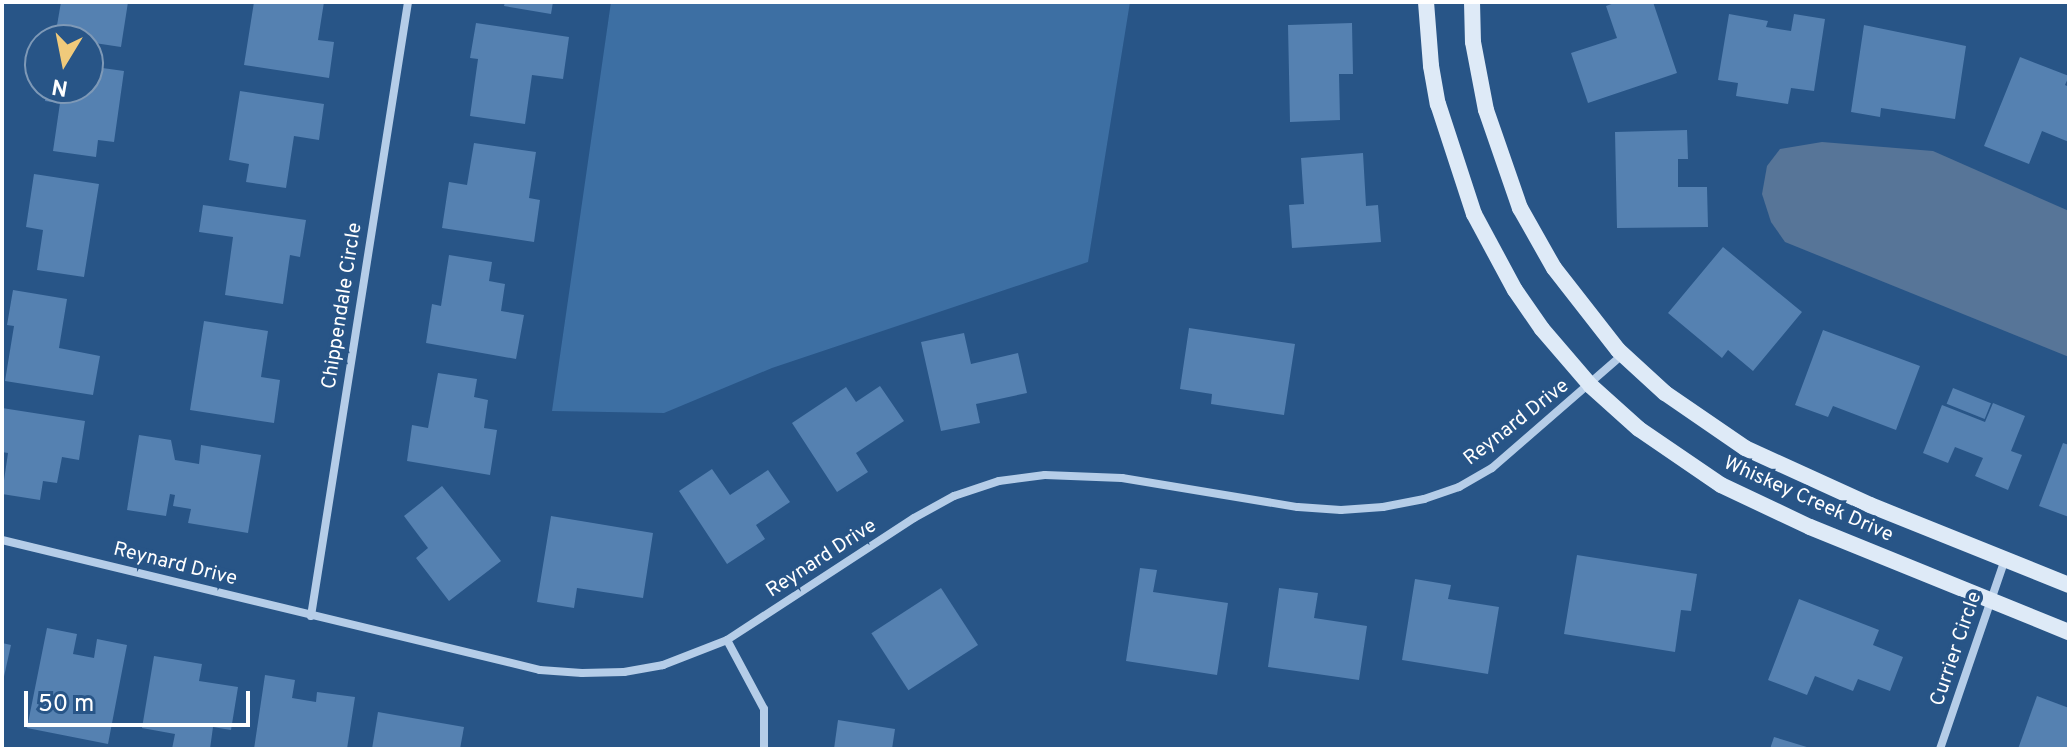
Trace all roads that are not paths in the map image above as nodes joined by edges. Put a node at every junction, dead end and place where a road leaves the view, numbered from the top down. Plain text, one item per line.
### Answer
1 (408, 2) edge
2 (1426, 2) edge
3 (1472, 2) edge
4 (1623, 354) junction
5 (1591, 386) junction
6 (2, 540) edge
7 (2005, 559) junction
8 (2069, 585) edge
9 (1991, 600) junction
10 (311, 616) junction
11 (2069, 632) edge
12 (727, 640) junction
13 (764, 749) edge
14 (1940, 749) edge

1 - 10 street, Chippendale Circle
2 - 5 street, Whiskey Creek Drive
3 - 4 street, Whiskey Creek Drive
4 - 5 street, Reynard Drive
4 - 7 street, Whiskey Creek Drive
5 - 9 street, Whiskey Creek Drive
5 - 12 street, Reynard Drive
6 - 10 street, Reynard Drive
7 - 8 street, Whiskey Creek Drive
7 - 9 street, Currier Circle
9 - 11 street, Whiskey Creek Drive
9 - 14 street, Currier Circle
10 - 12 street, Reynard Drive
12 - 13 street

